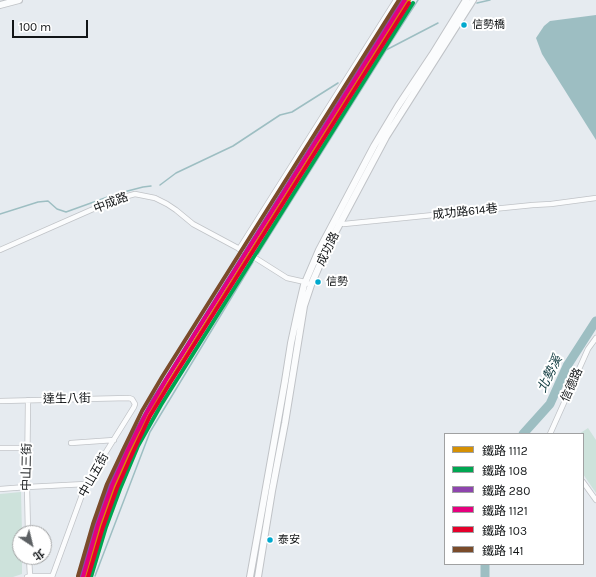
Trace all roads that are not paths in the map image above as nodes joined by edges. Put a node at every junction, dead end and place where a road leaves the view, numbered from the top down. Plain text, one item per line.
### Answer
1 (19, 0) edge
2 (396, 0) edge
3 (466, 0) edge
4 (473, 0) edge
5 (0, 5) edge
6 (596, 198) edge
7 (338, 222) junction
8 (239, 249) junction
9 (0, 250) edge
10 (308, 283) junction
11 (596, 338) edge
12 (28, 400) junction
13 (0, 401) edge
14 (134, 401) joint
15 (550, 433) edge
16 (114, 440) junction
17 (71, 443) dead end
18 (0, 448) edge
19 (27, 448) junction
20 (584, 483) edge
21 (86, 484) junction
22 (27, 487) junction
23 (0, 490) edge
24 (596, 500) edge
25 (28, 525) edge
26 (29, 565) edge
27 (28, 576) edge
28 (52, 577) edge
29 (250, 577) edge
30 (258, 577) edge

1 - 5 street
2 - 8 street
3 - 7 street, 成功路
4 - 7 street, 成功路
6 - 7 street, 成功路614巷
7 - 10 street, 成功路
8 - 9 street, 中成路
8 - 10 street, 中成路
10 - 29 street, 成功路
10 - 30 street, 成功路
11 - 15 street, 信德路
12 - 13 street, 達生八街
12 - 14 street, 達生八街
12 - 19 street, 中山三街
14 - 16 street, 中山五街
16 - 17 street
16 - 21 street, 中山五街
18 - 19 street
19 - 22 street, 中山三街
20 - 24 street
21 - 22 street
21 - 28 street, 中山五街
22 - 23 street
22 - 25 street, 中山三街
26 - 27 street
27 - 28 street

